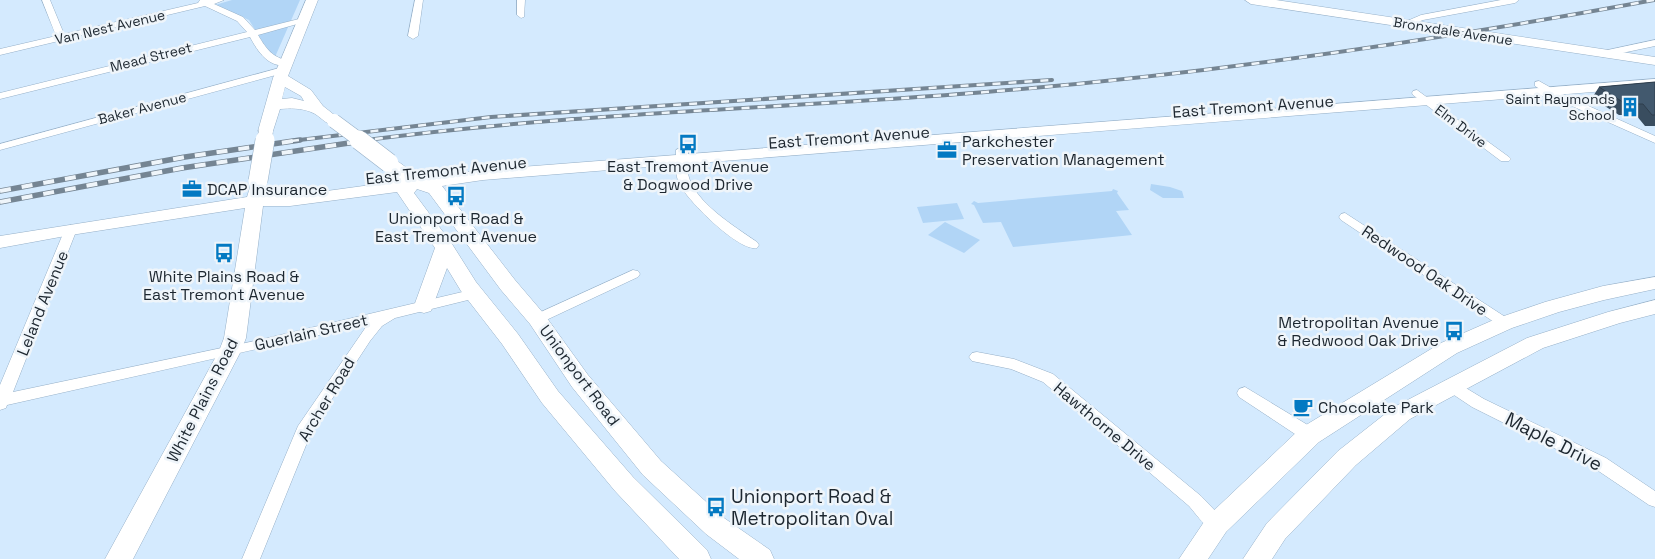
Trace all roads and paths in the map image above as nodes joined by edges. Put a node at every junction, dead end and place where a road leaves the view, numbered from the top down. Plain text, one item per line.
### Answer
1 (46, 0) edge
2 (220, 0) edge
3 (312, 0) edge
4 (419, 0) edge
5 (521, 0) edge
6 (1252, 0) edge
7 (1477, 0) edge
8 (1515, 0) edge
9 (201, 2) edge
10 (1488, 5) junction
11 (521, 15) dead end
12 (303, 21) junction
13 (1404, 24) junction
14 (251, 32) junction
15 (413, 36) dead end
16 (61, 38) junction
17 (1655, 43) edge
18 (0, 52) edge
19 (1603, 54) junction
20 (1655, 60) edge
21 (283, 71) junction
22 (1653, 78) edge
23 (1545, 87) junction
24 (0, 96) edge
25 (1422, 97) junction
26 (272, 105) junction
27 (318, 109) junction
28 (1655, 140) edge
29 (0, 147) edge
30 (682, 155) junction
31 (1505, 159) dead end
32 (401, 173) junction
33 (255, 201) junction
34 (1345, 217) dead end
35 (71, 229) junction
36 (0, 242) edge
37 (752, 245) dead end
38 (445, 248) junction
39 (633, 274) dead end
40 (1655, 283) edge
41 (475, 294) junction
42 (424, 306) junction
43 (1655, 307) edge
44 (399, 311) junction
45 (537, 319) junction
46 (1505, 323) junction
47 (230, 351) junction
48 (977, 357) dead end
49 (1452, 385) junction
50 (1245, 393) dead end
51 (1371, 395) junction
52 (1, 402) edge
53 (1400, 414) junction
54 (1310, 435) junction
55 (651, 466) junction
56 (624, 484) junction
57 (1655, 500) edge
58 (1217, 524) junction
59 (119, 559) edge
60 (251, 559) edge
61 (697, 559) edge
62 (760, 559) edge
63 (1193, 559) edge
64 (1257, 559) edge

1 - 16 street
2 - 9 street, Van Nest Avenue
3 - 12 street, White Plains Road
4 - 15 street
5 - 11 street
6 - 13 street, Bronxdale Avenue
7 - 10 street
8 - 10 street
9 - 14 street, Unionport Road
9 - 16 street, Van Nest Avenue
10 - 13 street
12 - 14 street, Mead Street
12 - 21 street, White Plains Road
13 - 19 street, Bronxdale Avenue
14 - 21 street, Unionport Road
14 - 24 street, Mead Street
16 - 18 street, Van Nest Avenue
17 - 19 street
19 - 20 street, Bronxdale Avenue
19 - 22 street
21 - 26 street, White Plains Road
21 - 27 street, Unionport Road
21 - 29 street, Baker Avenue
22 - 23 street, East Tremont Avenue
23 - 25 street, East Tremont Avenue
23 - 28 street
25 - 30 street, East Tremont Avenue
25 - 31 street, Elm Drive
26 - 27 street, Unionport Road
26 - 33 street, White Plains Road, bridge
27 - 32 street, Unionport Road, bridge
30 - 32 street, East Tremont Avenue
30 - 37 street
32 - 33 street, East Tremont Avenue
32 - 38 street, Unionport Road
32 - 45 street, Unionport Road
33 - 35 street, East Tremont Avenue
33 - 47 street, White Plains Road
34 - 46 street, Redwood Oak Drive
35 - 36 street, East Tremont Avenue
35 - 52 street, Leland Avenue
38 - 41 street, Unionport Road
38 - 42 street
39 - 45 street
40 - 46 street
41 - 42 street, Guerlain Street
41 - 56 street, Unionport Road
42 - 44 street, Guerlain Street
43 - 49 street
44 - 47 street, Guerlain Street
44 - 60 street, Archer Road
45 - 55 street, Unionport Road
46 - 51 street
47 - 52 street, Guerlain Street
47 - 59 street, White Plains Road
48 - 58 street, Hawthorne Drive
49 - 53 street
49 - 57 street, Maple Drive
50 - 54 street
51 - 53 street
51 - 54 street
53 - 64 street
54 - 58 street
55 - 56 street
55 - 62 street, Unionport Road
56 - 61 street, Unionport Road
58 - 63 street

